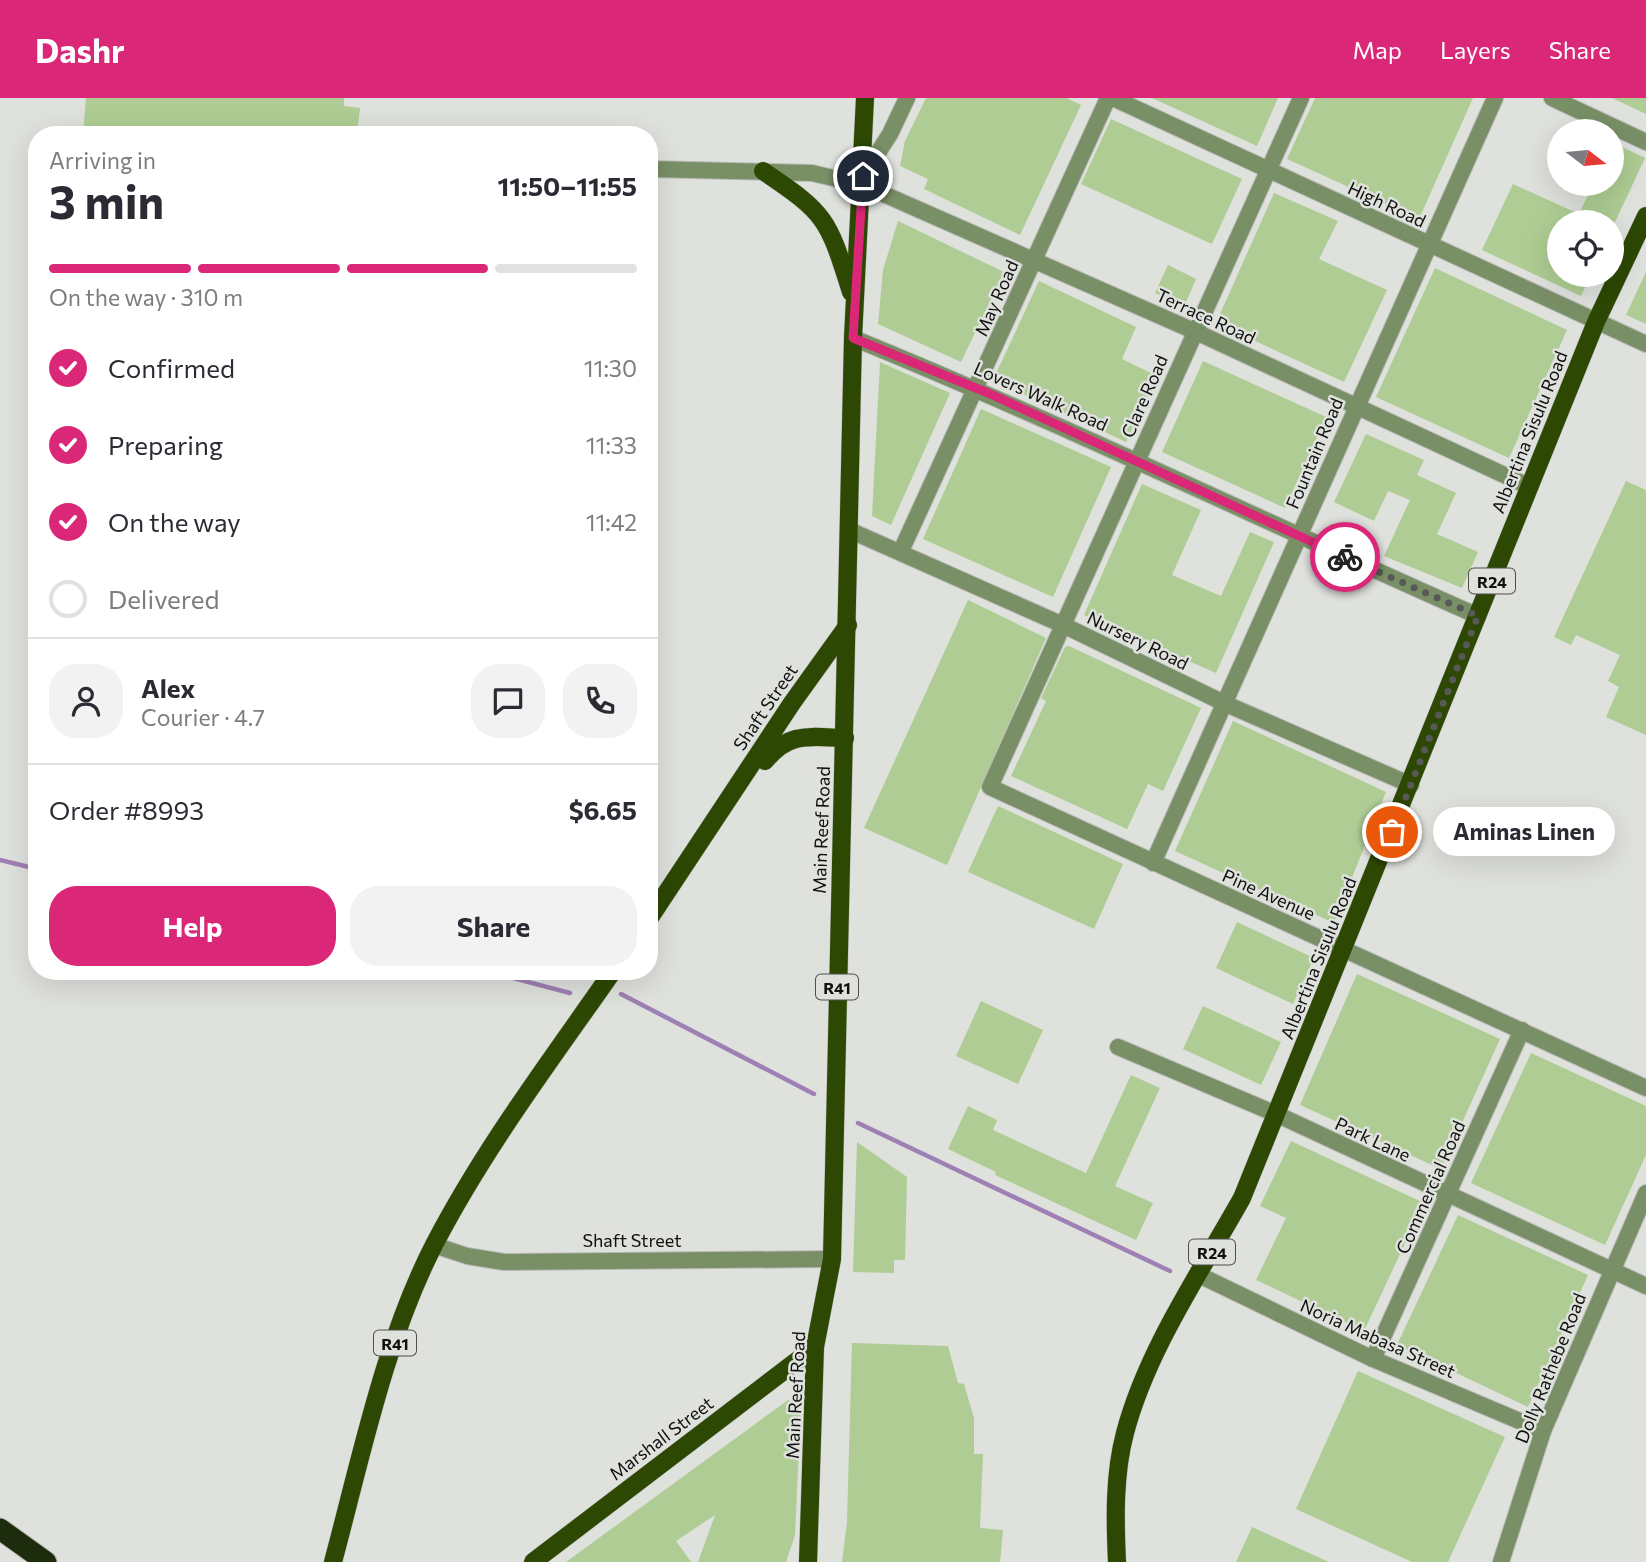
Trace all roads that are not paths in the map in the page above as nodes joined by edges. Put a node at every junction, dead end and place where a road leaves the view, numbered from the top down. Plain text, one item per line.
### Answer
1 (865, 98) edge
2 (906, 98) edge
3 (1111, 98) edge
4 (1301, 98) edge
5 (1495, 98) edge
6 (1552, 98) edge
7 (1646, 142) edge
8 (658, 169) edge
9 (1268, 170) junction
10 (763, 171) junction
11 (863, 180) junction
12 (1646, 216) edge
13 (1429, 245) junction
14 (1034, 261) junction
15 (855, 302) junction
16 (1596, 322) junction
17 (1194, 331) junction
18 (853, 338) junction
19 (1646, 344) edge
20 (976, 388) junction
21 (1355, 408) junction
22 (1137, 461) junction
23 (1530, 487) junction
24 (849, 530) junction
25 (1299, 537) junction
26 (901, 551) junction
27 (1478, 616) junction
28 (848, 625) junction
29 (1063, 625) junction
30 (1226, 704) junction
31 (845, 738) junction
32 (1411, 785) junction
33 (990, 787) joint
34 (731, 796) junction
35 (1153, 863) junction
36 (658, 906) edge
37 (1345, 950) junction
38 (607, 980) edge
39 (1522, 1031) junction
40 (1118, 1048) dead end
41 (1646, 1088) edge
42 (1276, 1114) junction
43 (1646, 1193) edge
44 (1448, 1195) junction
45 (434, 1244) junction
46 (832, 1259) junction
47 (1611, 1269) junction
48 (1199, 1275) junction
49 (1646, 1286) edge
50 (815, 1347) junction
51 (1373, 1359) junction
52 (1543, 1432) junction
53 (0, 1529) edge
54 (46, 1562) edge
55 (333, 1562) edge
56 (533, 1562) edge
57 (808, 1562) edge
58 (1116, 1562) edge
59 (1501, 1562) edge

1 - 11 main road, Main Reef Road / R41
2 - 11 street
3 - 9 street, High Road
3 - 14 street, May Road
4 - 9 street, Clare Road
5 - 13 street, Fountain Road
6 - 7 street
8 - 10 street, Terrace Road
9 - 13 street, High Road
9 - 17 street, Clare Road
10 - 11 street, Terrace Road
10 - 15 main road
11 - 14 street, Terrace Road
11 - 15 main road, Main Reef Road / R41
12 - 16 main road, Albertina Sisulu Road / R24
13 - 16 street, High Road
13 - 21 street, Fountain Road
14 - 17 street, Terrace Road
14 - 20 street, May Road
15 - 18 main road, Main Reef Road / R41
16 - 19 street, High Road
16 - 23 main road, Albertina Sisulu Road / R24
17 - 21 street, Terrace Road
17 - 22 street, Clare Road
18 - 20 street, Lovers Walk Road
18 - 24 main road, Main Reef Road / R41
20 - 22 street, Lovers Walk Road
20 - 26 street, May Road
21 - 23 street, Terrace Road
21 - 25 street, Fountain Road
22 - 25 street, Lovers Walk Road
22 - 29 street, Clare Road
23 - 27 main road, Albertina Sisulu Road / R24
24 - 26 street, Nursery Road
24 - 28 main road, Main Reef Road / R41
25 - 27 street, Lovers Walk Road
25 - 30 street, Fountain Road
26 - 29 street, Nursery Road
27 - 32 main road, Albertina Sisulu Road / R24
28 - 31 main road, Main Reef Road / R41
28 - 34 main road, Shaft Street
29 - 30 street, Nursery Road
29 - 33 street, Clare Road
30 - 32 street, Nursery Road
30 - 35 street, Fountain Road
31 - 34 main road
31 - 46 main road, Main Reef Road / R41
32 - 37 main road, Albertina Sisulu Road / R24
33 - 35 street, Pine Avenue
34 - 36 main road, Shaft Street
35 - 37 street, Pine Avenue
37 - 39 street, Pine Avenue
37 - 42 main road, Albertina Sisulu Road / R24
38 - 45 main road, R41
39 - 41 street, Pine Avenue
39 - 44 street, Commercial Road
40 - 42 street, Park Lane
42 - 44 street, Park Lane
42 - 48 main road, Albertina Sisulu Road / R24
43 - 47 street, Dolly Rathebe Road
44 - 47 street, Park Lane
44 - 51 street, Commercial Road
45 - 46 street, Shaft Street
45 - 55 main road, R41
46 - 50 main road, Main Reef Road / R41
47 - 49 street, Park Lane
47 - 52 street, Dolly Rathebe Road
48 - 51 street, Noria Mabasa Street
48 - 58 main road, Albertina Sisulu Road / R24
50 - 56 main road, Marshall Street
50 - 57 main road, Main Reef Road
51 - 52 street, Noria Mabasa Street
52 - 59 street, Dolly Rathebe Road
53 - 54 highway

